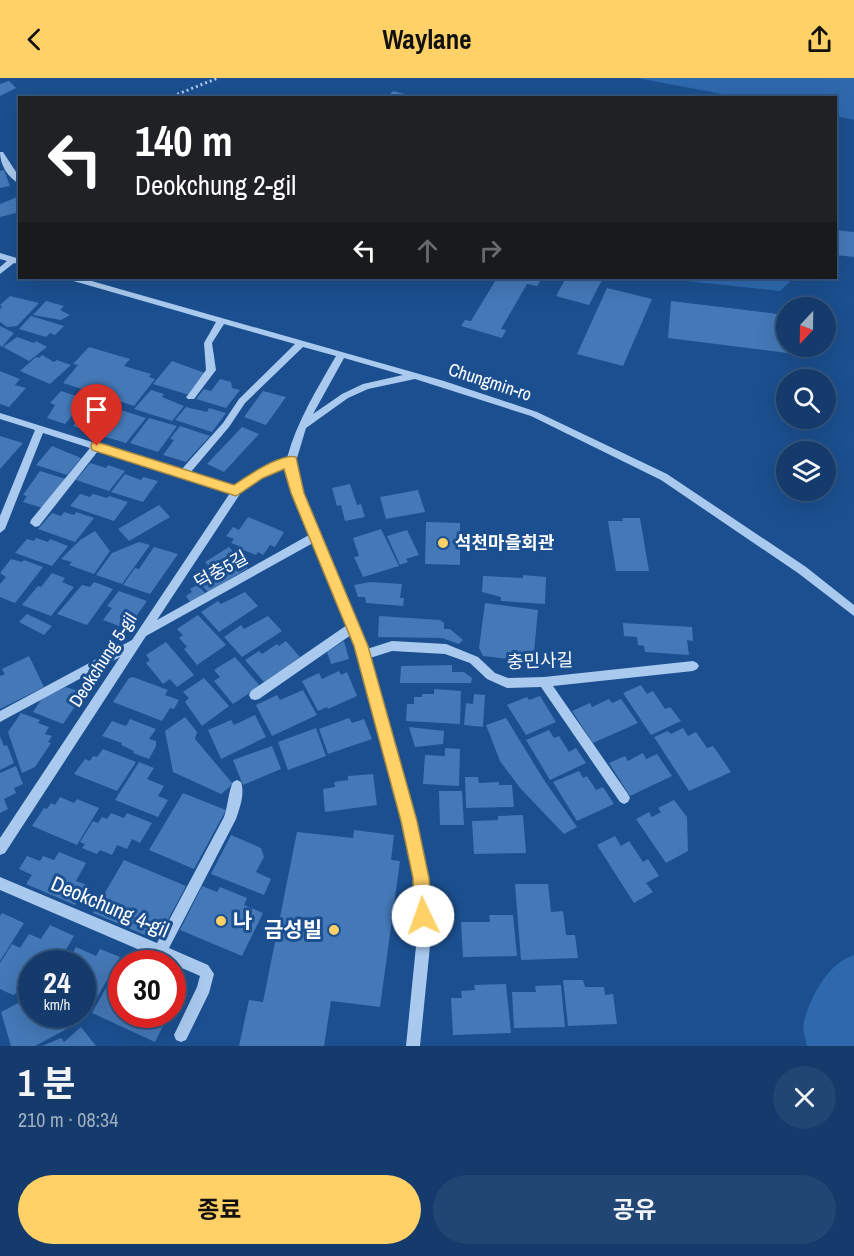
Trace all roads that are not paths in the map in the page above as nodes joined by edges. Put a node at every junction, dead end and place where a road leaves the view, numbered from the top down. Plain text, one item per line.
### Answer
1 (0, 154) edge
2 (18, 181) edge
3 (0, 256) edge
4 (16, 261) edge
5 (0, 271) edge
6 (76, 279) edge
7 (221, 321) junction
8 (300, 344) junction
9 (341, 356) junction
10 (416, 376) junction
11 (191, 397) dead end
12 (0, 416) edge
13 (304, 425) junction
14 (40, 429) junction
15 (97, 446) junction
16 (291, 460) junction
17 (183, 474) junction
18 (236, 491) junction
19 (35, 523) dead end
20 (0, 529) edge
21 (316, 536) junction
22 (854, 611) edge
23 (353, 627) junction
24 (139, 638) junction
25 (363, 655) junction
26 (693, 666) dead end
27 (544, 682) junction
28 (255, 695) dead end
29 (0, 717) edge
30 (237, 786) dead end
31 (624, 798) dead end
32 (0, 849) edge
33 (0, 883) edge
34 (158, 950) edge
35 (161, 950) edge
36 (186, 962) edge
37 (186, 1025) edge
38 (184, 1028) edge
39 (181, 1035) dead end
40 (413, 1046) edge

1 - 2 street
3 - 4 street
4 - 5 street
6 - 7 street, Chungmin-ro
7 - 8 street, Chungmin-ro
7 - 11 street
8 - 9 street, Chungmin-ro
8 - 17 street
9 - 10 street, Chungmin-ro
9 - 13 street
10 - 13 street
10 - 22 street, Chungmin-ro
12 - 14 street
13 - 16 street
14 - 15 street
14 - 20 street
15 - 17 street
15 - 19 street
16 - 18 street
16 - 21 street
17 - 18 street
18 - 24 street, Deokchung 5-gil
21 - 23 street
21 - 24 street, 덕충5길
23 - 25 street
23 - 28 street
24 - 29 street, 덕충5길
24 - 32 street, Deokchung 5-gil
25 - 27 street, 충민사길
25 - 40 street
26 - 27 street, 충민사길
27 - 31 street
30 - 35 street
33 - 34 street, Deokchung 4-gil
36 - 37 street, Deokchung 4-gil
38 - 39 street, Deokchung 4-gil

